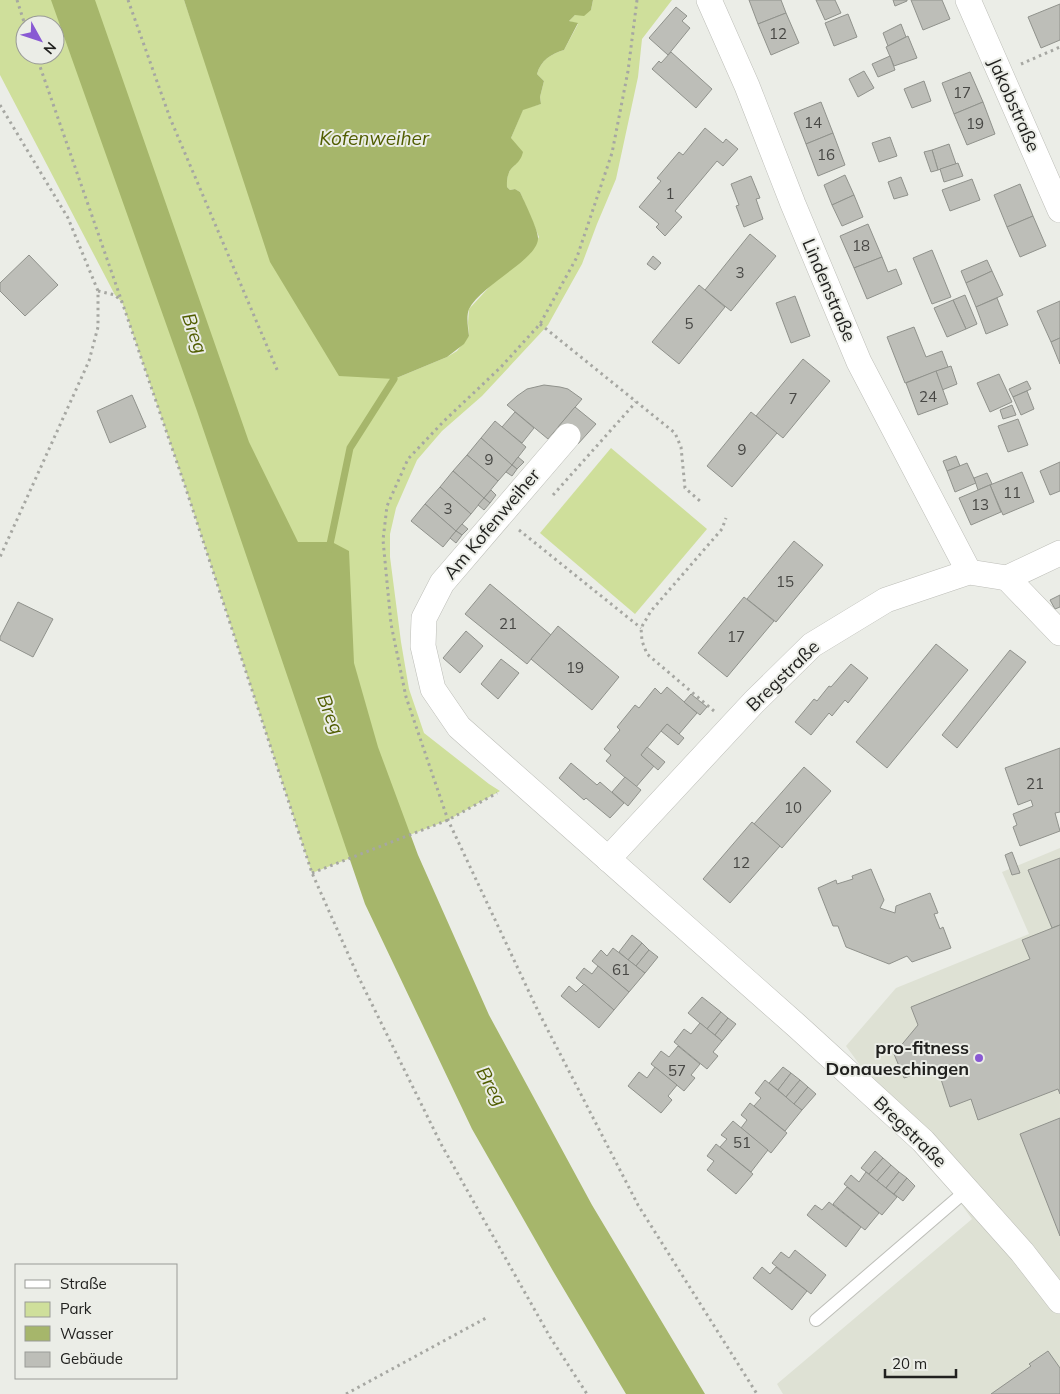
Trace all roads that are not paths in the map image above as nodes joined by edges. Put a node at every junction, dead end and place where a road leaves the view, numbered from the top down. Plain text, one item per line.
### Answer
1 (709, 0) edge
2 (968, 0) edge
3 (1060, 210) edge
4 (568, 436) dead end
5 (1060, 553) edge
6 (969, 572) junction
7 (1006, 578) junction
8 (424, 618) joint
9 (1060, 633) edge
10 (608, 859) junction
11 (967, 1190) junction
12 (1060, 1301) edge
13 (816, 1320) dead end

1 - 6 street, Lindenstraße
2 - 3 street, Jakobstraße
4 - 8 street, Am Kofenweiher
5 - 7 street
6 - 7 street, Bregstraße
6 - 10 street, Bregstraße
7 - 9 street
8 - 10 street, Bregstraße
10 - 11 street, Bregstraße
11 - 12 street, Bregstraße
11 - 13 lane

